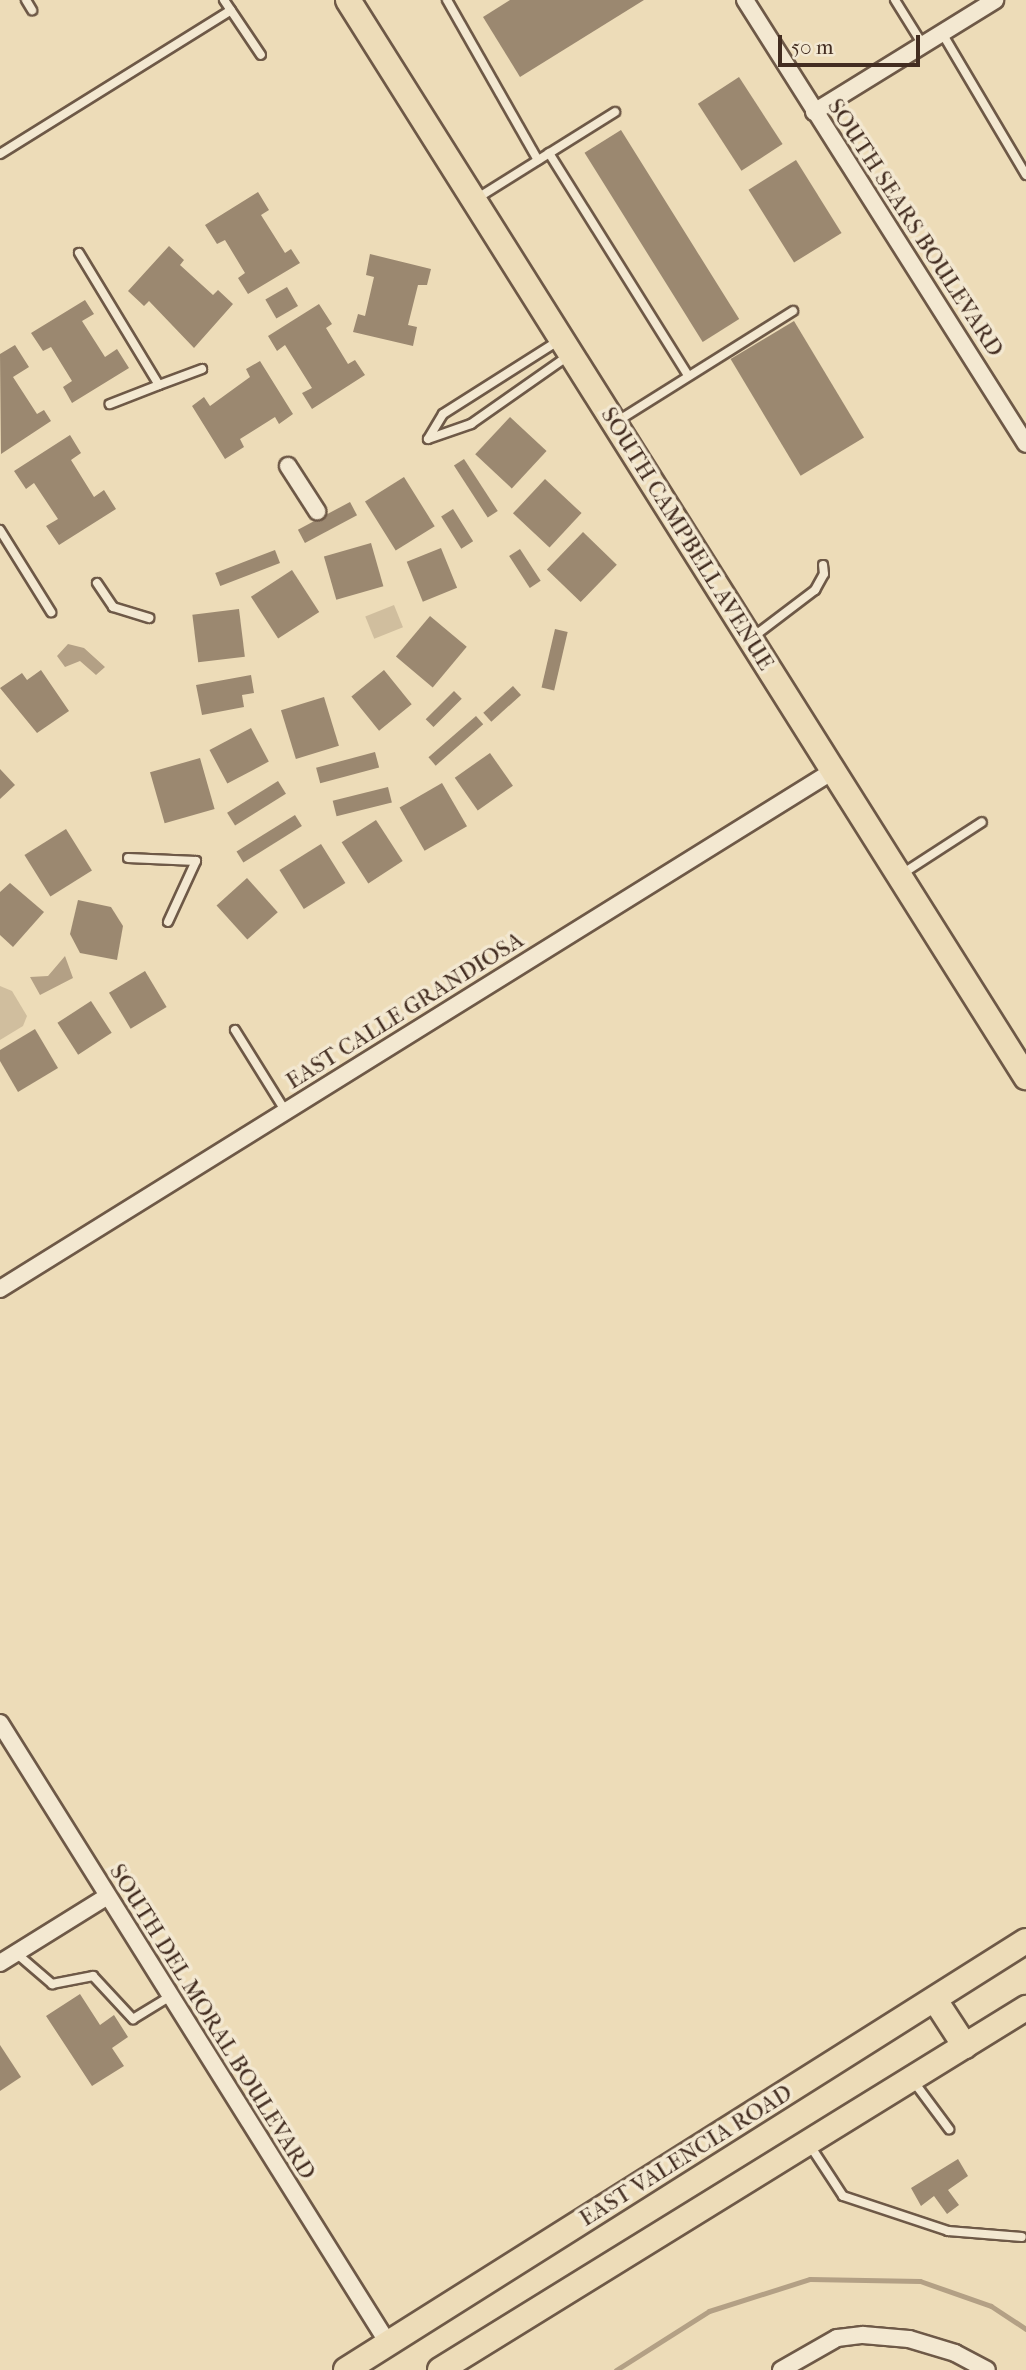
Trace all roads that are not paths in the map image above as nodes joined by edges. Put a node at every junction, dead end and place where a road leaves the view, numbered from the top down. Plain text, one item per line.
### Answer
1 (26, 0) edge
2 (224, 0) edge
3 (348, 0) edge
4 (447, 0) edge
5 (745, 0) edge
6 (895, 0) edge
7 (995, 0) edge
8 (32, 10) dead end
9 (231, 10) junction
10 (942, 33) junction
11 (923, 45) junction
12 (261, 55) dead end
13 (615, 112) dead end
14 (814, 112) junction
15 (549, 153) junction
16 (0, 155) edge
17 (538, 160) junction
18 (1026, 175) edge
19 (476, 199) junction
20 (79, 253) dead end
21 (793, 311) dead end
22 (566, 347) junction
23 (202, 369) dead end
24 (687, 374) dead end
25 (159, 385) junction
26 (110, 404) dead end
27 (614, 424) junction
28 (1026, 444) edge
29 (288, 466) dead end
30 (317, 511) dead end
31 (0, 530) edge
32 (823, 565) dead end
33 (97, 583) dead end
34 (51, 612) dead end
35 (149, 618) dead end
36 (751, 639) junction
37 (833, 771) junction
38 (982, 822) dead end
39 (128, 858) dead end
40 (899, 876) junction
41 (168, 922) dead end
42 (236, 1030) dead end
43 (1026, 1077) edge
44 (286, 1112) junction
45 (0, 1289) edge
46 (0, 1723) edge
47 (106, 1897) junction
48 (1026, 1941) edge
49 (16, 1953) junction
50 (0, 1963) edge
51 (169, 1997) junction
52 (935, 2000) junction
53 (1026, 2008) edge
54 (965, 2046) junction
55 (913, 2079) junction
56 (949, 2129) dead end
57 (809, 2144) junction
58 (1023, 2237) dead end
59 (388, 2343) junction
60 (346, 2370) edge
61 (440, 2370) edge
62 (781, 2370) edge
63 (988, 2370) edge

1 - 8 lane
2 - 9 lane
3 - 19 main road, SOUTH CAMPBELL AVENUE
4 - 17 lane
5 - 14 street, SOUTH SEARS BOULEVARD
6 - 11 lane
7 - 10 street
9 - 12 lane
9 - 16 lane
10 - 11 street
10 - 18 lane
11 - 14 street
13 - 15 lane
14 - 28 street, SOUTH SEARS BOULEVARD
15 - 17 lane
15 - 24 lane
17 - 19 lane
19 - 22 main road, SOUTH CAMPBELL AVENUE
20 - 25 lane
21 - 27 lane
22 - 22 lane
22 - 27 main road, SOUTH CAMPBELL AVENUE
23 - 25 lane
25 - 26 lane
27 - 36 main road, SOUTH CAMPBELL AVENUE
29 - 30 street
31 - 34 lane
32 - 36 lane
33 - 35 lane
36 - 37 main road, SOUTH CAMPBELL AVENUE
37 - 40 main road, SOUTH CAMPBELL AVENUE
37 - 44 street, EAST CALLE GRANDIOSA
38 - 40 lane
39 - 41 lane
40 - 43 main road, SOUTH CAMPBELL AVENUE
42 - 44 lane
44 - 45 street, EAST CALLE GRANDIOSA
46 - 47 street, SOUTH DEL MORAL BOULEVARD
47 - 49 street
47 - 51 street, SOUTH DEL MORAL BOULEVARD
48 - 52 main road, EAST VALENCIA ROAD
49 - 50 street
49 - 51 lane
51 - 59 street, SOUTH DEL MORAL BOULEVARD
52 - 54 main road
52 - 59 main road, EAST VALENCIA ROAD
53 - 54 main road
54 - 55 main road
55 - 56 lane
55 - 57 main road
57 - 58 lane
57 - 61 main road
59 - 60 main road, EAST VALENCIA ROAD
62 - 63 street

